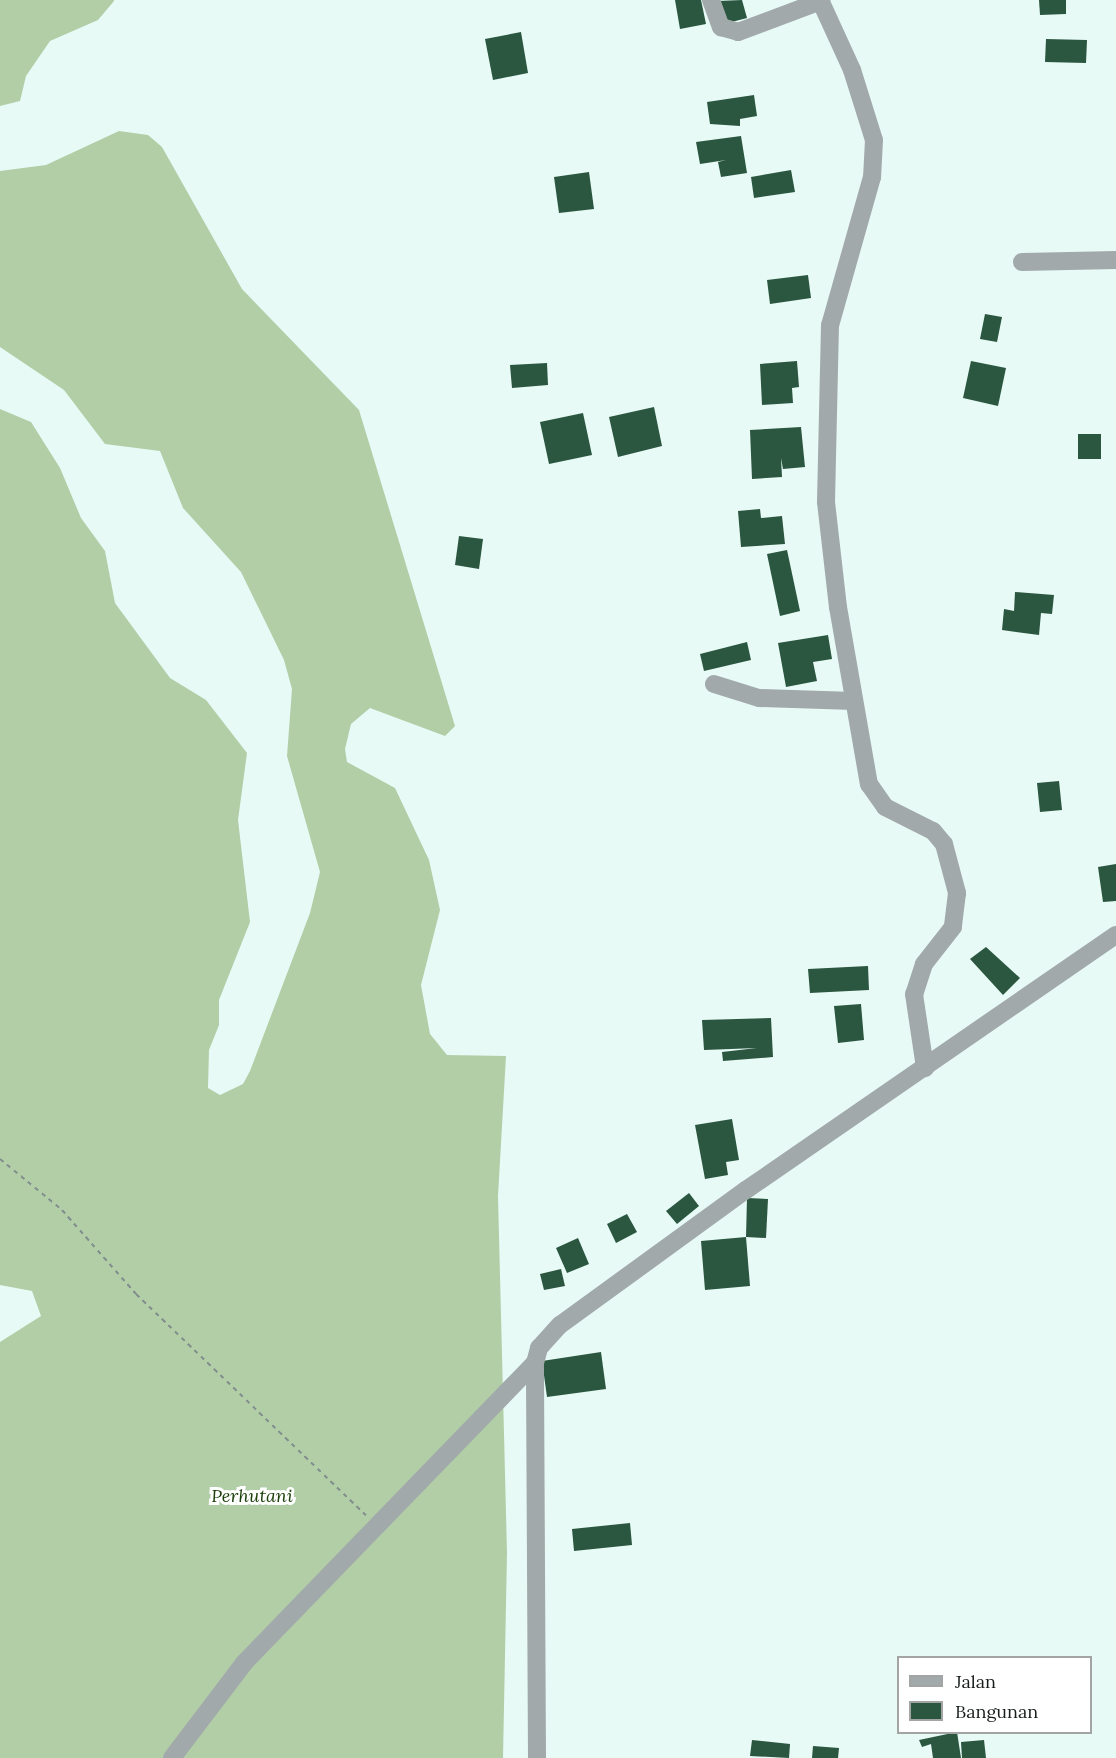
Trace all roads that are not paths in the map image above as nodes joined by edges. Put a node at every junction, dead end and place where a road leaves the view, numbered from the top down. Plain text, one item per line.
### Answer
1 (711, 0) edge
2 (820, 1) edge
3 (1116, 260) edge
4 (1022, 262) dead end
5 (714, 684) dead end
6 (854, 701) junction
7 (1116, 935) edge
8 (925, 1068) junction
9 (535, 1363) junction
10 (172, 1758) edge
11 (537, 1758) edge

1 - 2 street
2 - 6 street
3 - 4 street
5 - 6 street
6 - 8 street
7 - 8 street
8 - 9 street
9 - 10 street
9 - 11 street

